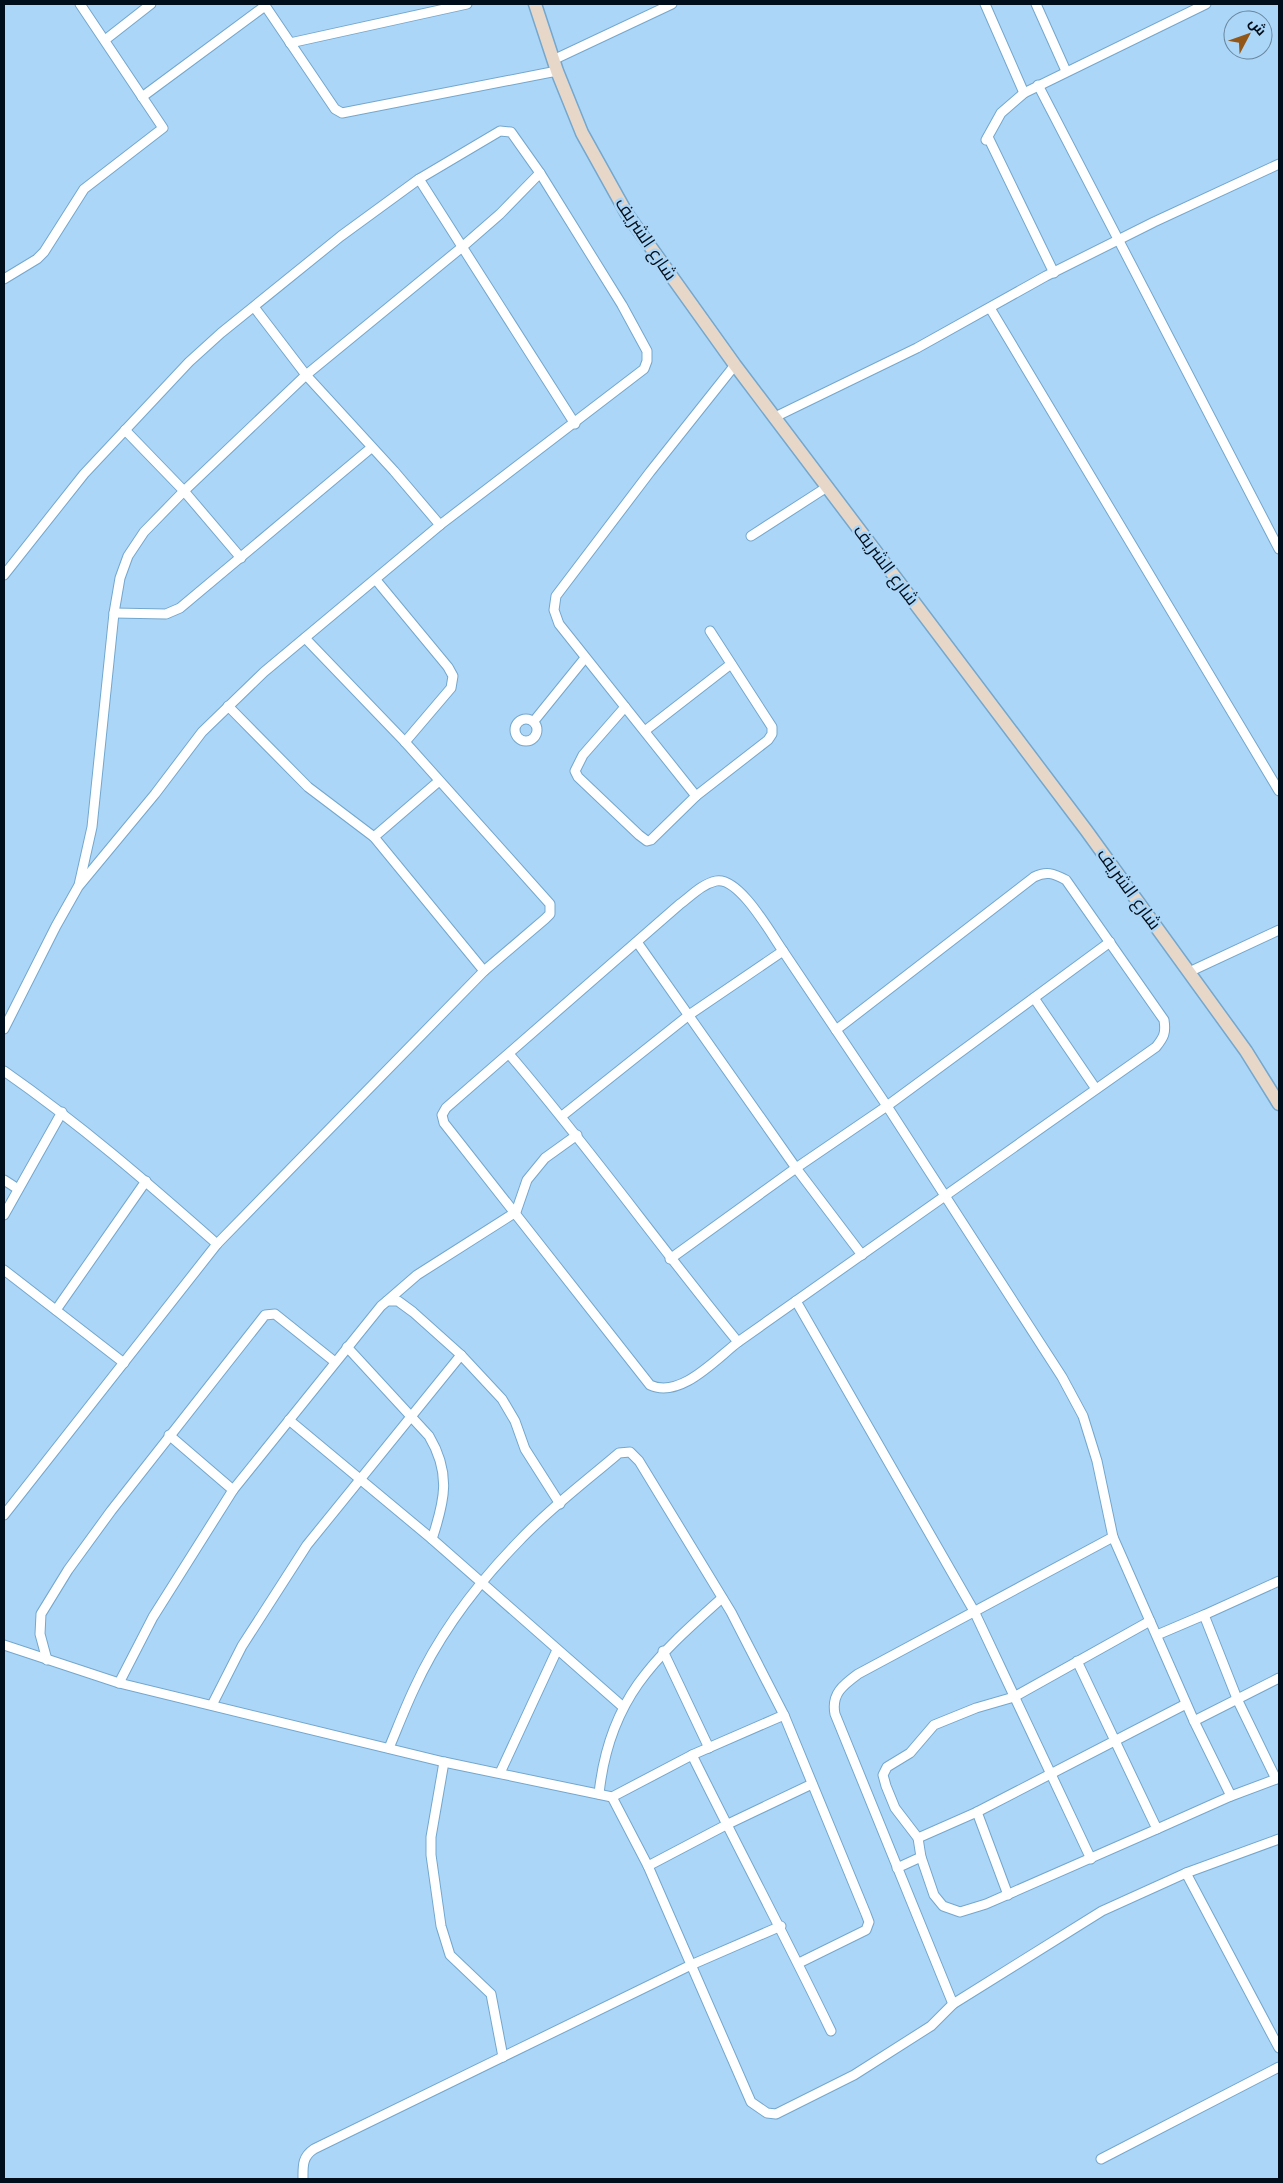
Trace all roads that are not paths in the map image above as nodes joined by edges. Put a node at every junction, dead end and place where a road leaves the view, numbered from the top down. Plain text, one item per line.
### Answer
1 (80, 4) edge
2 (151, 4) edge
3 (467, 4) edge
4 (535, 4) edge
5 (672, 4) edge
6 (985, 4) edge
7 (1036, 4) edge
8 (1206, 4) edge
9 (264, 5) edge
10 (1188, 8) edge
11 (105, 40) junction
12 (290, 43) junction
13 (555, 65) junction
14 (1066, 71) junction
15 (1038, 85) junction
16 (1024, 93) junction
17 (142, 96) junction
18 (1279, 164) edge
19 (540, 173) junction
20 (419, 179) junction
21 (1120, 239) junction
22 (461, 248) junction
23 (1054, 272) junction
24 (4, 278) edge
25 (254, 307) junction
26 (990, 308) junction
27 (735, 365) junction
28 (306, 375) junction
29 (774, 417) junction
30 (575, 424) junction
31 (125, 430) junction
32 (371, 448) junction
33 (827, 487) junction
34 (184, 491) junction
35 (440, 525) junction
36 (751, 536) dead end
37 (1279, 549) edge
38 (242, 558) junction
39 (4, 575) edge
40 (376, 580) junction
41 (114, 613) junction
42 (710, 632) dead end
43 (306, 638) junction
44 (585, 658) junction
45 (730, 664) junction
46 (228, 706) junction
47 (625, 707) junction
48 (534, 721) dead end
49 (646, 730) junction
50 (405, 742) junction
51 (440, 781) junction
52 (1279, 792) edge
53 (696, 796) junction
54 (374, 837) junction
55 (78, 887) junction
56 (1279, 930) edge
57 (637, 942) junction
58 (1110, 942) junction
59 (783, 951) junction
60 (484, 971) junction
61 (1189, 972) junction
62 (1034, 998) junction
63 (689, 1015) junction
64 (4, 1030) edge
65 (836, 1030) junction
66 (509, 1054) junction
67 (4, 1072) edge
68 (1096, 1089) junction
69 (1279, 1104) edge
70 (887, 1106) junction
71 (62, 1112) junction
72 (562, 1116) junction
73 (577, 1135) junction
74 (796, 1168) junction
75 (4, 1180) edge
76 (146, 1181) junction
77 (18, 1189) junction
78 (945, 1196) junction
79 (516, 1212) junction
80 (4, 1215) edge
81 (217, 1244) junction
82 (862, 1255) junction
83 (670, 1259) junction
84 (4, 1270) edge
85 (387, 1300) junction
86 (796, 1301) junction
87 (56, 1310) junction
88 (738, 1342) junction
89 (347, 1347) junction
90 (461, 1356) junction
91 (335, 1362) junction
92 (124, 1363) junction
93 (411, 1416) junction
94 (288, 1420) junction
95 (169, 1435) junction
96 (360, 1478) junction
97 (233, 1490) junction
98 (560, 1504) junction
99 (4, 1515) edge
100 (1113, 1537) junction
101 (432, 1539) junction
102 (1279, 1581) edge
103 (481, 1584) junction
104 (722, 1598) junction
105 (974, 1611) junction
106 (1204, 1615) junction
107 (1150, 1621) junction
108 (1157, 1635) junction
109 (4, 1645) edge
110 (557, 1650) junction
111 (663, 1652) junction
112 (47, 1660) junction
113 (1076, 1661) junction
114 (1279, 1678) edge
115 (119, 1683) junction
116 (1014, 1697) junction
117 (1238, 1701) junction
118 (1186, 1704) junction
119 (212, 1705) junction
120 (622, 1706) junction
121 (784, 1715) junction
122 (1194, 1721) junction
123 (1115, 1742) junction
124 (389, 1748) junction
125 (709, 1748) junction
126 (692, 1755) junction
127 (444, 1762) junction
128 (1052, 1772) junction
129 (500, 1773) junction
130 (1278, 1779) edge
131 (812, 1784) junction
132 (599, 1794) junction
133 (1231, 1796) junction
134 (612, 1797) junction
135 (977, 1812) junction
136 (726, 1825) junction
137 (1157, 1829) junction
138 (918, 1838) junction
139 (1279, 1839) edge
140 (921, 1857) junction
141 (1091, 1859) junction
142 (648, 1866) junction
143 (897, 1868) junction
144 (1186, 1873) junction
145 (1008, 1895) junction
146 (780, 1926) junction
147 (798, 1963) junction
148 (691, 1964) junction
149 (953, 2004) junction
150 (831, 2031) dead end
151 (1279, 2048) edge
152 (503, 2057) junction
153 (1279, 2067) edge
154 (1101, 2159) dead end
155 (303, 2179) edge

1 - 11 street
2 - 11 street
3 - 12 street
4 - 13 main road, شارع الشريف
5 - 13 street
6 - 16 street
7 - 14 street
8 - 10 street
9 - 12 street
9 - 17 street
10 - 14 street
11 - 17 street
12 - 13 street
13 - 27 main road, شارع الشريف
14 - 15 street
15 - 16 street
15 - 21 street
16 - 23 street
17 - 24 street
18 - 21 street
19 - 20 street
19 - 22 street
19 - 30 street
20 - 22 street
20 - 25 street
21 - 23 street
21 - 37 street
22 - 28 street
22 - 30 street
23 - 26 street
25 - 28 street
25 - 31 street
26 - 29 street
26 - 52 street
27 - 29 main road, شارع الشريف
27 - 44 street
28 - 32 street
28 - 34 street
29 - 33 main road, شارع الشريف
30 - 35 street
31 - 34 street
31 - 39 street
32 - 35 street
32 - 38 street
33 - 36 street
33 - 61 main road, شارع الشريف
34 - 38 street
34 - 41 street
35 - 40 street
38 - 41 street
40 - 43 street
40 - 50 street
41 - 55 street
42 - 45 street
43 - 46 street
43 - 50 street
44 - 47 street
44 - 48 street
45 - 49 street
45 - 53 street
46 - 54 street
46 - 55 street
47 - 49 street
47 - 53 street
49 - 53 street
50 - 51 street
51 - 54 street
51 - 60 street
54 - 60 street
55 - 64 street
56 - 61 street
57 - 59 street
57 - 63 street
57 - 66 street
58 - 62 street
58 - 65 street
58 - 68 street
59 - 63 street
59 - 65 street
60 - 81 street
61 - 69 main road, شارع الشريف
62 - 68 street
62 - 70 street
63 - 72 street
63 - 74 street
65 - 70 street
66 - 72 street
66 - 79 street
67 - 71 street
68 - 78 street
70 - 74 street
70 - 78 street
71 - 76 street
71 - 77 street
72 - 73 street
73 - 79 street
73 - 83 street
74 - 82 street
74 - 83 street
75 - 77 street
76 - 81 street
76 - 87 street
77 - 80 street
78 - 82 street
78 - 100 street
79 - 85 street
79 - 88 street
81 - 92 street
82 - 86 street
83 - 88 street
84 - 87 street
85 - 89 street
85 - 90 street
86 - 88 street
86 - 105 street
87 - 92 street
89 - 91 street
89 - 93 street
90 - 93 street
90 - 98 street
91 - 94 street
91 - 95 street
92 - 99 street
93 - 96 street
93 - 101 street
94 - 96 street
94 - 97 street
95 - 97 street
95 - 112 street
96 - 101 street
96 - 119 street
97 - 115 street
98 - 103 street
98 - 104 street
100 - 105 street
100 - 107 street
101 - 103 street
102 - 106 street
103 - 110 street
103 - 124 street
104 - 111 street
104 - 121 street
105 - 116 street
105 - 143 street
106 - 108 street
106 - 117 street
107 - 108 street
107 - 113 street
108 - 118 street
109 - 112 street
110 - 120 street
110 - 129 street
111 - 120 street
111 - 125 street
112 - 115 street
113 - 116 street
113 - 123 street
114 - 117 street
115 - 119 street
116 - 128 street
116 - 138 street
117 - 122 street
117 - 130 street
118 - 122 street
118 - 123 street
119 - 124 street
120 - 132 street
121 - 125 street
121 - 131 street
122 - 133 street
123 - 128 street
123 - 137 street
124 - 127 street
125 - 126 street
126 - 134 street
126 - 136 street
127 - 129 street
127 - 152 street
128 - 135 street
128 - 141 street
129 - 132 street
130 - 133 street
131 - 136 street
131 - 147 street
132 - 134 street
133 - 137 street
134 - 142 street
135 - 138 street
135 - 145 street
136 - 142 street
136 - 146 street
137 - 141 street
138 - 140 street
139 - 144 street
140 - 143 street
140 - 145 street
141 - 145 street
142 - 148 street
143 - 149 street
144 - 149 street
144 - 151 street
146 - 147 street
146 - 148 street
147 - 150 street
148 - 149 street
148 - 152 street
152 - 155 street
153 - 154 street

